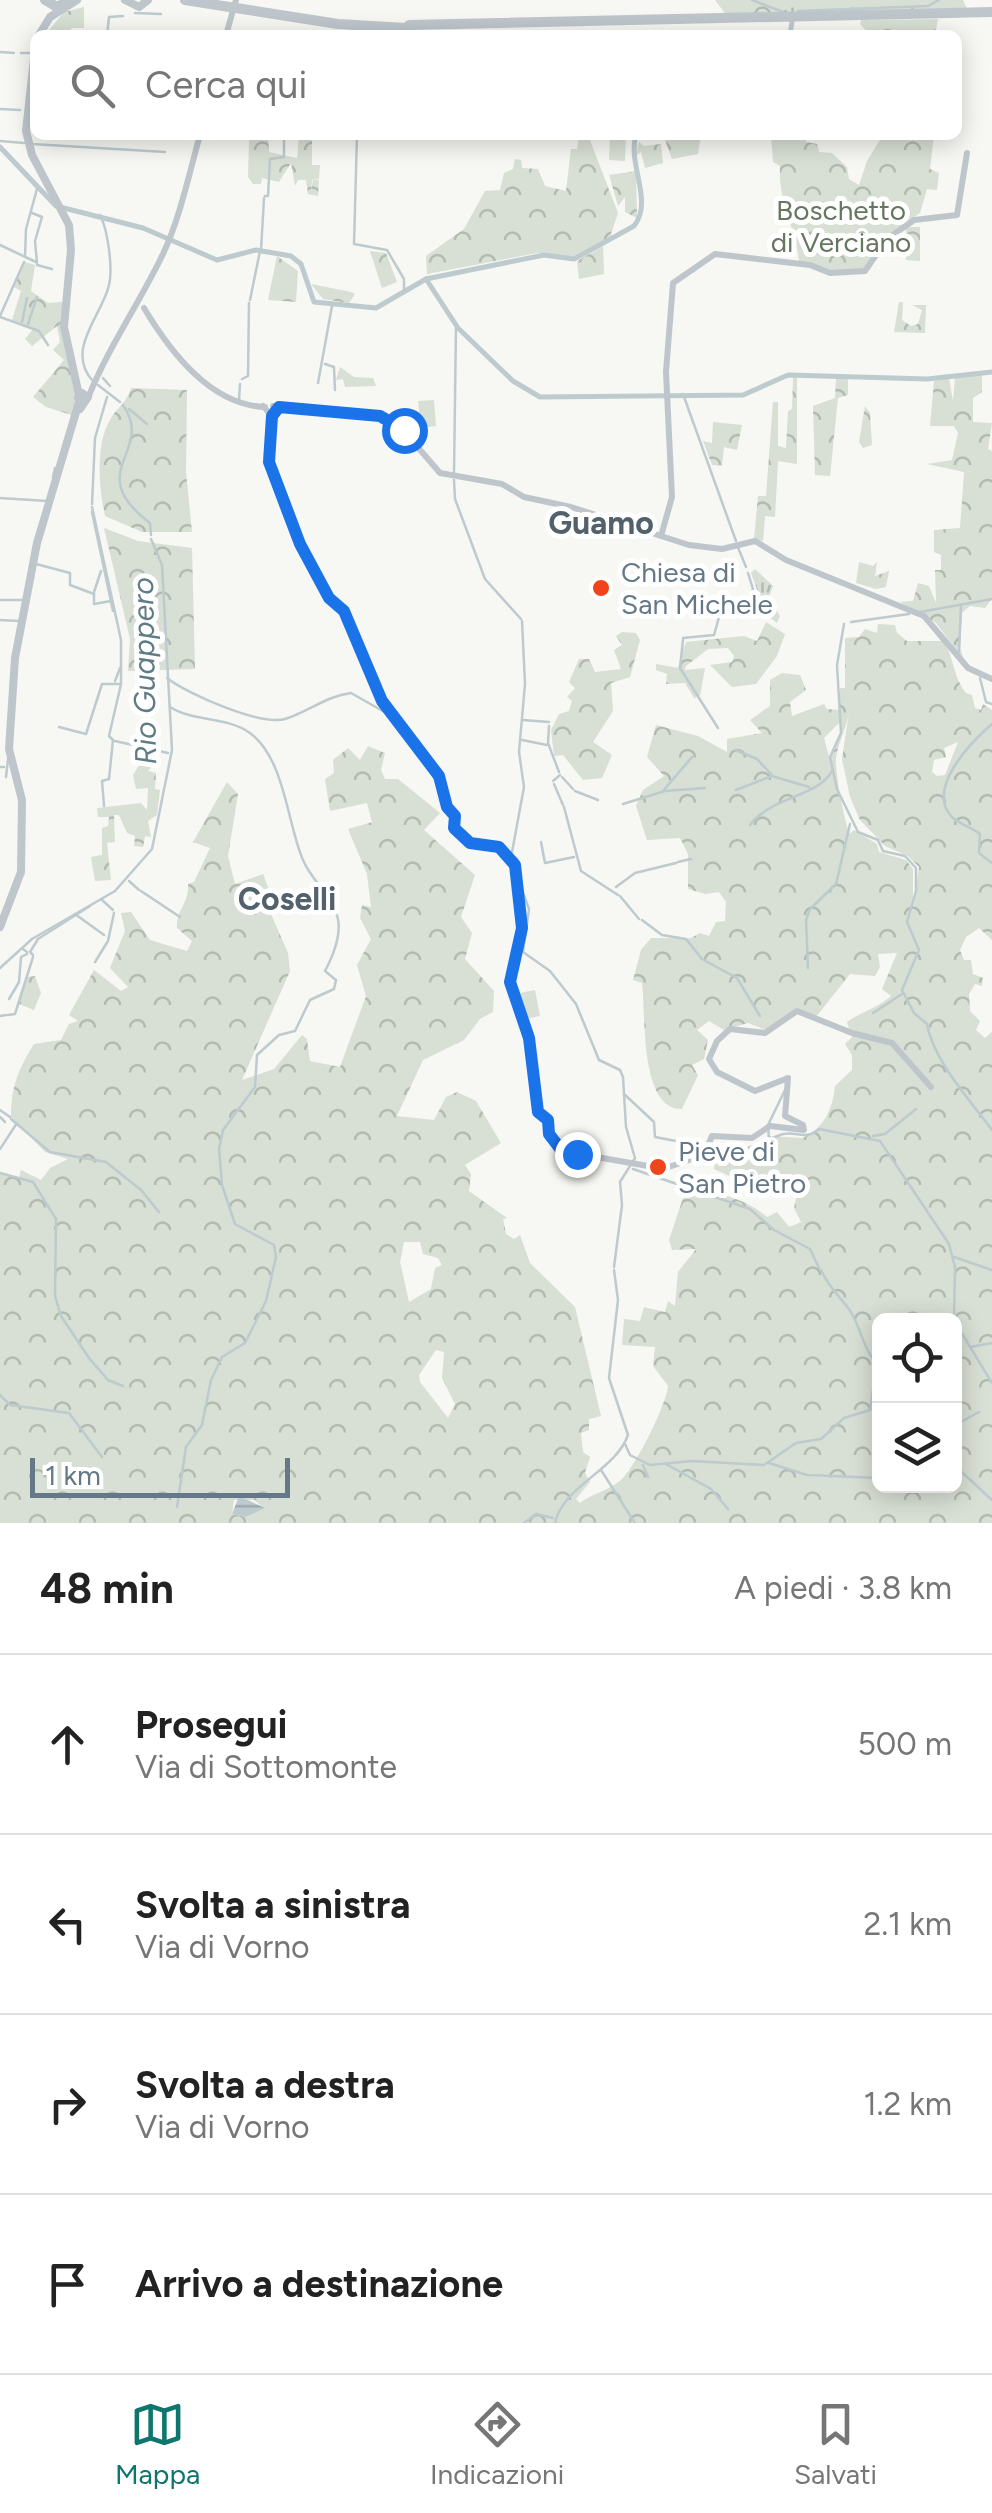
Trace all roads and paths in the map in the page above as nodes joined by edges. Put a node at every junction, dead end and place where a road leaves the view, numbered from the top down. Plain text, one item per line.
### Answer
1 (70, 0) edge
2 (126, 0) edge
3 (148, 0) edge
4 (185, 0) edge
5 (201, 0) edge
6 (47, 2) edge
7 (235, 5) edge
8 (992, 13) edge
9 (41, 30) edge
10 (228, 30) edge
11 (30, 88) edge
12 (198, 140) edge
13 (967, 153) dead end
14 (140, 310) junction
15 (85, 394) junction
16 (272, 409) junction
17 (661, 536) junction
18 (992, 679) edge
19 (0, 927) edge
20 (931, 1087) dead end

1 - 6 highway
1 - 9 main road
2 - 3 main road
4 - 7 highway
5 - 7 highway
7 - 8 highway
7 - 10 street
11 - 15 main road
12 - 14 street
13 - 17 street
14 - 15 street
14 - 16 street
15 - 19 main road
16 - 17 street
16 - 20 street
17 - 18 street

